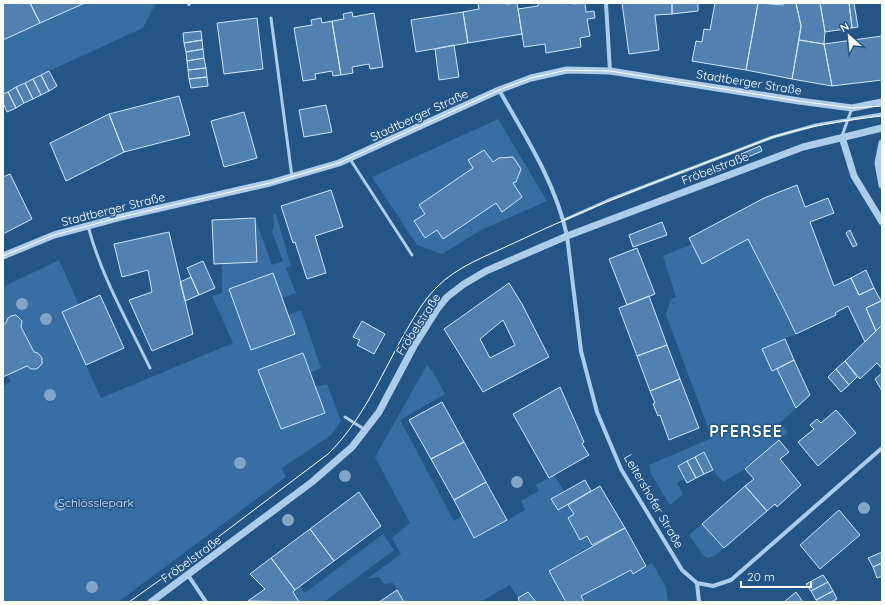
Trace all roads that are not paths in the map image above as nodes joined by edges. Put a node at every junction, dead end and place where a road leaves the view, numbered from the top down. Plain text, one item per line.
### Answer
1 (606, 3) edge
2 (271, 18) dead end
3 (610, 71) junction
4 (499, 90) junction
5 (882, 102) edge
6 (852, 108) junction
7 (882, 114) edge
8 (848, 119) junction
9 (882, 128) edge
10 (842, 137) junction
11 (882, 143) edge
12 (350, 159) junction
13 (292, 178) junction
14 (882, 185) edge
15 (564, 220) junction
16 (882, 222) edge
17 (88, 226) junction
18 (567, 236) junction
19 (412, 255) dead end
20 (3, 256) edge
21 (150, 368) dead end
22 (346, 417) dead end
23 (366, 430) junction
24 (882, 448) edge
25 (188, 575) junction
26 (697, 583) junction
27 (151, 602) edge
28 (206, 602) edge
29 (699, 602) edge

1 - 3 street
2 - 13 lane
3 - 4 street, Stadtberger Straße
3 - 6 street, Stadtberger Straße
4 - 12 street, Stadtberger Straße
4 - 15 street, Leitershofer Straße
5 - 6 street, Stadtberger Straße
6 - 8 lane
7 - 8 lane
8 - 10 lane
8 - 15 lane
9 - 10 street, Fröbelstraße
10 - 16 street
10 - 18 street, Fröbelstraße
11 - 14 street
12 - 13 street, Stadtberger Straße
12 - 19 lane
13 - 17 street, Stadtberger Straße
15 - 18 street, Leitershofer Straße
17 - 20 street, Stadtberger Straße
17 - 21 lane
18 - 23 street, Fröbelstraße
18 - 26 street, Leitershofer Straße
22 - 23 lane
23 - 25 street, Fröbelstraße
24 - 26 street
25 - 27 street, Fröbelstraße
25 - 28 street
26 - 29 street

